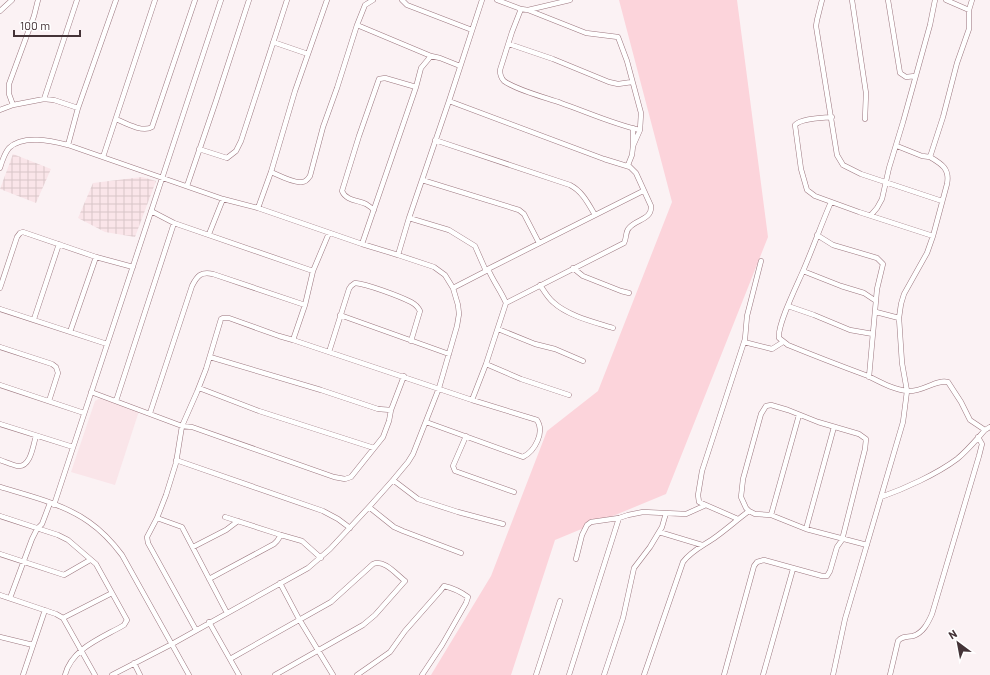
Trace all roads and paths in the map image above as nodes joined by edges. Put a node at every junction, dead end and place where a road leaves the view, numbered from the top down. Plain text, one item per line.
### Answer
1 (12, 0) edge
2 (38, 0) edge
3 (77, 0) edge
4 (116, 0) edge
5 (155, 0) edge
6 (195, 0) edge
7 (221, 0) edge
8 (249, 0) edge
9 (287, 0) edge
10 (328, 0) edge
11 (373, 0) edge
12 (402, 0) edge
13 (482, 0) edge
14 (497, 0) edge
15 (570, 0) edge
16 (822, 0) edge
17 (852, 0) edge
18 (888, 0) edge
19 (935, 0) edge
20 (946, 0) edge
21 (972, 0) edge
22 (521, 9) junction
23 (0, 10) edge
24 (528, 10) junction
25 (969, 10) junction
26 (357, 25) junction
27 (472, 30) junction
28 (273, 42) junction
29 (509, 44) junction
30 (308, 54) junction
31 (432, 56) junction
32 (460, 66) junction
33 (915, 76) junction
34 (632, 82) junction
35 (416, 87) junction
36 (44, 98) junction
37 (449, 101) junction
38 (13, 106) junction
39 (78, 108) junction
40 (0, 110) edge
41 (832, 117) junction
42 (865, 118) dead end
43 (116, 120) junction
44 (633, 128) junction
45 (640, 130) junction
46 (435, 140) junction
47 (68, 146) junction
48 (633, 146) junction
49 (896, 146) junction
50 (199, 149) junction
51 (103, 157) junction
52 (930, 157) junction
53 (628, 165) junction
54 (0, 168) edge
55 (271, 172) junction
56 (162, 178) junction
57 (422, 180) junction
58 (887, 182) junction
59 (187, 186) junction
60 (643, 190) junction
61 (223, 199) junction
62 (942, 201) junction
63 (831, 202) junction
64 (258, 208) junction
65 (374, 210) junction
66 (151, 211) junction
67 (595, 215) junction
68 (871, 215) junction
69 (409, 218) junction
70 (174, 223) junction
71 (329, 233) junction
72 (209, 234) junction
73 (817, 235) junction
74 (933, 236) junction
75 (539, 243) junction
76 (59, 244) junction
77 (362, 244) junction
78 (398, 255) junction
79 (96, 257) junction
80 (761, 261) dead end
81 (133, 267) junction
82 (573, 268) junction
83 (487, 270) junction
84 (313, 271) junction
85 (803, 271) junction
86 (540, 285) junction
87 (0, 288) edge
88 (452, 288) junction
89 (629, 293) dead end
90 (876, 301) junction
91 (506, 303) junction
92 (305, 304) junction
93 (788, 306) junction
94 (0, 309) edge
95 (876, 312) junction
96 (340, 315) junction
97 (899, 318) junction
98 (34, 319) junction
99 (613, 328) dead end
100 (498, 329) junction
101 (70, 332) junction
102 (873, 334) junction
103 (293, 340) junction
104 (411, 340) junction
105 (744, 342) junction
106 (783, 342) junction
107 (107, 344) junction
108 (0, 347) edge
109 (329, 352) junction
110 (449, 354) junction
111 (210, 357) junction
112 (583, 361) dead end
113 (486, 364) junction
114 (404, 376) junction
115 (869, 377) junction
116 (0, 385) edge
117 (199, 388) junction
118 (439, 388) junction
119 (907, 391) junction
120 (91, 392) junction
121 (569, 394) dead end
122 (472, 400) junction
123 (49, 401) junction
124 (116, 401) junction
125 (391, 410) junction
126 (84, 413) junction
127 (150, 413) junction
128 (799, 415) junction
129 (426, 422) junction
130 (0, 424) edge
131 (182, 426) junction
132 (834, 427) junction
133 (990, 427) edge
134 (985, 430) junction
135 (36, 436) junction
136 (466, 436) junction
137 (978, 438) junction
138 (74, 447) junction
139 (374, 448) junction
140 (0, 460) edge
141 (176, 460) junction
142 (393, 480) junction
143 (0, 487) edge
144 (514, 492) dead end
145 (881, 497) junction
146 (52, 504) junction
147 (706, 505) junction
148 (369, 507) junction
149 (749, 511) junction
150 (666, 513) junction
151 (771, 515) junction
152 (0, 516) edge
153 (225, 517) dead end
154 (157, 518) junction
155 (619, 518) junction
156 (738, 519) junction
157 (238, 521) junction
158 (503, 524) dead end
159 (350, 528) junction
160 (37, 529) junction
161 (806, 529) junction
162 (659, 532) junction
163 (281, 535) junction
164 (842, 540) junction
165 (702, 545) junction
166 (867, 545) junction
167 (193, 547) junction
168 (461, 553) dead end
169 (0, 554) edge
170 (321, 558) junction
171 (576, 559) dead end
172 (90, 560) junction
173 (24, 562) junction
174 (794, 569) junction
175 (209, 580) junction
176 (280, 583) junction
177 (112, 593) junction
178 (0, 595) edge
179 (10, 598) junction
180 (560, 601) dead end
181 (45, 610) junction
182 (227, 613) junction
183 (63, 618) junction
184 (300, 619) junction
185 (209, 622) junction
186 (196, 630) junction
187 (0, 637) edge
188 (172, 644) junction
189 (33, 646) junction
190 (81, 649) junction
191 (318, 650) junction
192 (230, 659) junction
193 (134, 663) junction
194 (23, 675) edge
195 (65, 675) edge
196 (95, 675) edge
197 (112, 675) edge
198 (140, 675) edge
199 (189, 675) edge
200 (239, 675) edge
201 (275, 675) edge
202 (333, 675) edge
203 (357, 675) edge
204 (422, 675) edge
205 (536, 675) edge
206 (569, 675) edge
207 (604, 675) edge
208 (644, 675) edge
209 (724, 675) edge
210 (763, 675) edge
211 (833, 675) edge
212 (890, 675) edge

1 - 23 street
2 - 38 street
3 - 36 street
4 - 39 street
5 - 43 street
6 - 43 street
7 - 56 street
8 - 50 street
9 - 28 street
10 - 30 street
11 - 26 street
12 - 27 street
13 - 27 street
14 - 22 street
15 - 24 street
16 - 41 street
17 - 42 street
18 - 33 street
19 - 33 street
20 - 25 street
21 - 25 street
22 - 24 street
22 - 29 street
24 - 34 street
25 - 52 street
26 - 31 street
26 - 55 street
27 - 32 street
28 - 30 street
28 - 50 street
29 - 34 street
29 - 44 street
30 - 55 street
31 - 32 street
31 - 35 street
32 - 37 street
33 - 49 street
34 - 45 street
35 - 65 street
35 - 65 street
36 - 38 street
36 - 39 street
37 - 46 street
37 - 53 street
38 - 40 street
39 - 47 street
41 - 58 street
41 - 63 street
43 - 51 street
44 - 45 street
44 - 48 street
45 - 48 street
46 - 57 street
46 - 67 street
47 - 51 street
47 - 54 street
48 - 53 street
49 - 52 street
49 - 58 street
50 - 59 street
51 - 56 street
52 - 62 street
53 - 60 street
55 - 64 street
56 - 59 street
56 - 66 street
57 - 69 street
57 - 75 street
58 - 62 street
58 - 68 street
59 - 61 street
60 - 67 street
60 - 82 street
61 - 64 street
61 - 72 street
62 - 74 street
63 - 68 street
63 - 73 street
64 - 71 street
65 - 77 street
66 - 70 street
66 - 81 street
67 - 75 street
68 - 74 street
69 - 78 street
69 - 83 street
70 - 72 street
70 - 124 street
71 - 77 street
71 - 84 street
72 - 84 street
73 - 85 street
73 - 90 street
74 - 97 street
75 - 83 street
76 - 79 street
76 - 87 street
76 - 98 street
77 - 78 street
78 - 88 street
79 - 81 street
79 - 101 street
80 - 105 street
81 - 107 street
82 - 86 street
82 - 89 street
83 - 88 street
83 - 91 street
84 - 92 street
85 - 90 street
85 - 93 street
86 - 91 street
86 - 99 street
88 - 110 street
90 - 95 street
91 - 100 street
92 - 103 street
92 - 127 street
93 - 102 street
93 - 106 street
94 - 98 street
95 - 97 street
95 - 102 street
96 - 104 street
96 - 104 street
96 - 109 street
97 - 119 street
98 - 101 street
100 - 112 street
100 - 113 street
101 - 107 street
102 - 115 street
103 - 109 street
103 - 111 street
104 - 110 street
105 - 106 street
105 - 147 street
106 - 115 street
107 - 120 street
108 - 123 street
109 - 114 street
110 - 118 street
111 - 117 street
111 - 125 street
113 - 121 street
113 - 122 street
114 - 118 street
114 - 125 street
115 - 119 street
116 - 123 street
117 - 131 street
117 - 139 street
118 - 122 street
118 - 129 street
119 - 134 street
119 - 145 street
120 - 124 street
120 - 126 street
122 - 136 street
123 - 126 street
124 - 127 street
125 - 139 street
126 - 138 street
127 - 131 street
128 - 132 street
128 - 149 street
128 - 151 street
129 - 136 street
129 - 142 street
130 - 135 street
131 - 139 street
131 - 141 street
132 - 161 street
132 - 164 street
133 - 134 street
134 - 137 street
135 - 138 street
135 - 140 street
136 - 144 street
137 - 145 street
137 - 212 street
138 - 146 street
141 - 154 street
141 - 159 street
142 - 148 street
142 - 158 street
143 - 146 street
145 - 166 street
146 - 160 street
146 - 188 street
147 - 150 street
147 - 156 street
148 - 159 street
148 - 168 street
149 - 151 street
149 - 156 street
150 - 155 street
150 - 162 street
151 - 161 street
152 - 160 street
153 - 157 street
154 - 167 street
154 - 186 street
155 - 171 street
155 - 206 street
156 - 165 street
157 - 163 street
157 - 167 street
159 - 170 street
160 - 172 street
160 - 173 street
161 - 164 street
162 - 165 street
162 - 207 street
163 - 170 street
163 - 175 street
164 - 166 street
164 - 174 street
165 - 208 street
166 - 211 street
167 - 175 street
169 - 173 street
170 - 176 street
172 - 173 street
172 - 177 street
173 - 179 street
174 - 209 street
174 - 210 street
175 - 182 street
176 - 182 street
176 - 184 street
177 - 183 street
177 - 190 street
178 - 179 street
179 - 181 street
180 - 205 street
181 - 183 street
181 - 189 street
182 - 185 street
183 - 190 street
184 - 191 street
184 - 191 street
184 - 192 street
185 - 186 street
185 - 192 street
186 - 188 street
187 - 189 street
188 - 193 street
188 - 199 street
189 - 194 street
190 - 195 street
190 - 196 street
191 - 201 street
191 - 202 street
192 - 200 street
193 - 197 street
193 - 198 street
203 - 204 street

